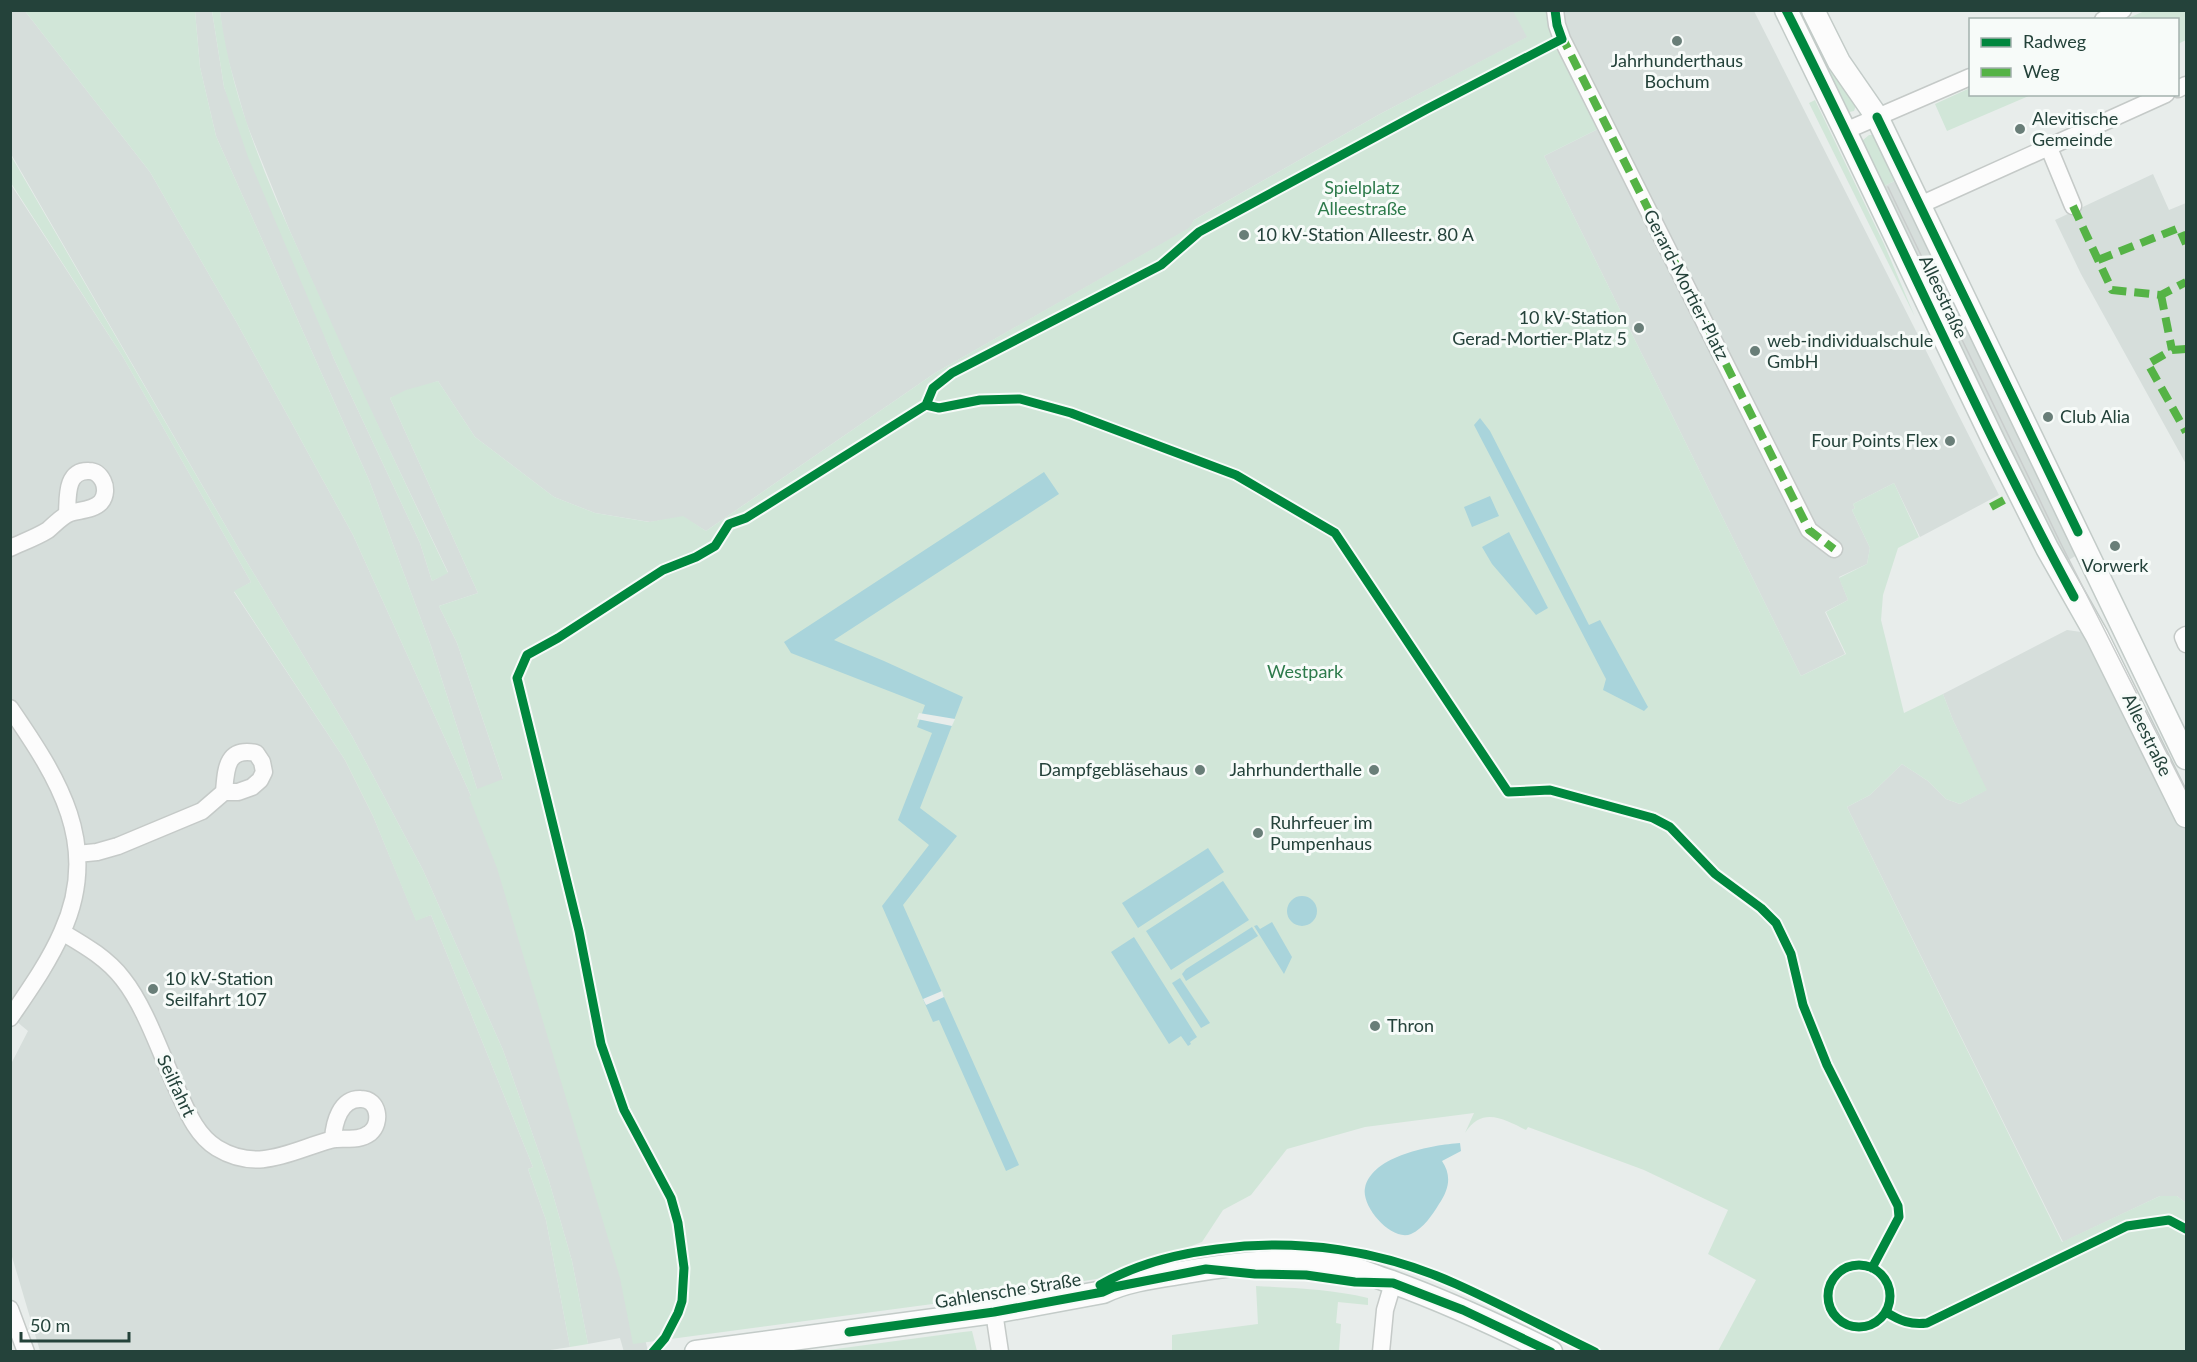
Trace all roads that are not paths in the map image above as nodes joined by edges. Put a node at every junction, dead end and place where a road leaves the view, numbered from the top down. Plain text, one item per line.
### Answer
1 (1555, 10) edge
2 (1785, 10) edge
3 (1813, 10) edge
4 (2123, 10) edge
5 (2107, 18) edge
6 (1969, 78) edge
7 (2162, 96) edge
8 (1877, 117) junction
9 (1845, 131) junction
10 (2049, 148) junction
11 (1920, 205) junction
12 (2073, 206) dead end
13 (67, 514) dead end
14 (10, 548) edge
15 (1834, 549) dead end
16 (2187, 635) edge
17 (2187, 644) edge
18 (10, 708) edge
19 (16, 729) edge
20 (2187, 759) edge
21 (224, 792) dead end
22 (2187, 816) edge
23 (77, 854) junction
24 (62, 932) junction
25 (10, 1018) edge
26 (333, 1139) dead end
27 (1393, 1283) junction
28 (10, 1309) edge
29 (994, 1312) junction
30 (26, 1352) edge
31 (696, 1352) edge
32 (1000, 1352) edge
33 (1382, 1352) edge
34 (1551, 1352) edge

1 - 15 street, Gerard-Mortier-Platz
2 - 9 main road, Alleestraße
3 - 8 main road, Alleestraße
4 - 5 street
6 - 8 street
7 - 10 street
8 - 9 street
8 - 11 main road, Alleestraße
9 - 22 main road, Alleestraße
10 - 11 street
10 - 12 street
11 - 20 main road, Alleestraße
13 - 14 street
16 - 17 street
18 - 19 street
19 - 23 street
21 - 23 street
23 - 24 street
24 - 25 street
24 - 26 street, Seilfahrt
27 - 29 main road, Gahlensche Straße
27 - 33 street
27 - 34 main road, Gahlensche Straße
28 - 30 street
29 - 31 main road, Gahlensche Straße
29 - 32 street

